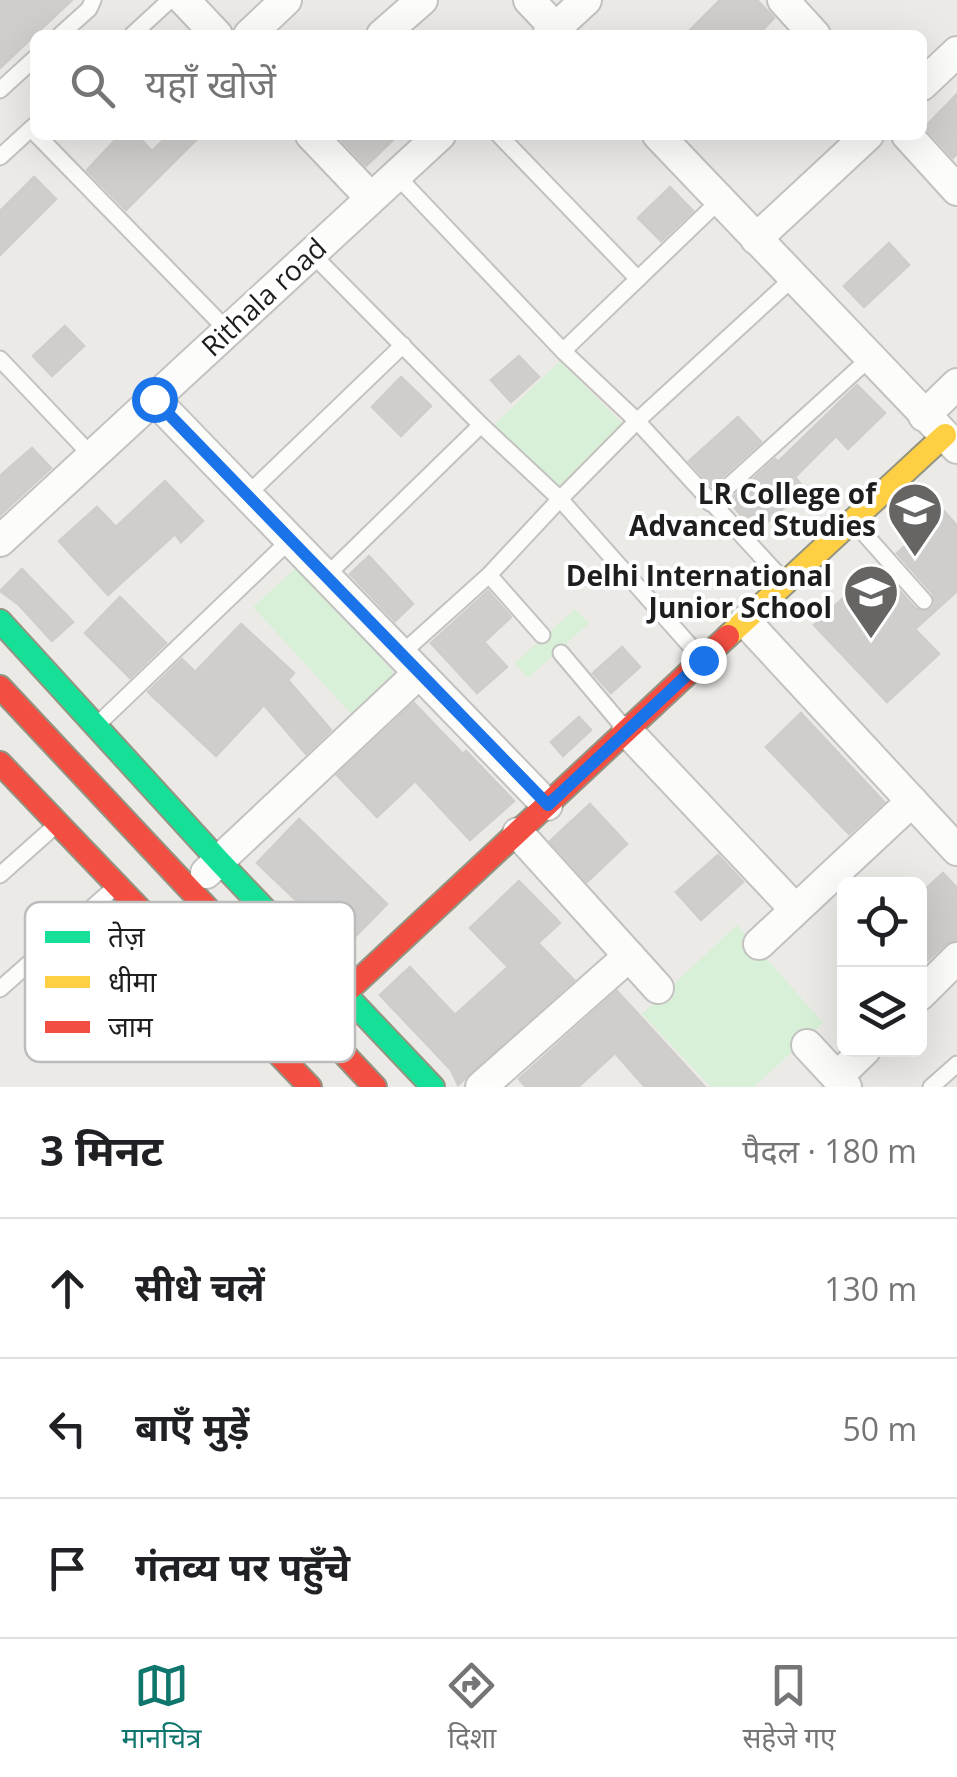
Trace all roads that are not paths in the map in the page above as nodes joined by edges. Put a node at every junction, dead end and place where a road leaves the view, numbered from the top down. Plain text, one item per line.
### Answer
1 (93, 0) edge
2 (170, 0) edge
3 (184, 0) edge
4 (286, 0) edge
5 (422, 0) edge
6 (529, 0) edge
7 (586, 0) edge
8 (783, 0) edge
9 (66, 30) edge
10 (137, 30) edge
11 (211, 30) edge
12 (254, 30) edge
13 (388, 30) edge
14 (554, 30) edge
15 (559, 30) edge
16 (810, 30) edge
17 (957, 52) edge
18 (30, 63) edge
19 (927, 79) edge
20 (0, 90) edge
21 (30, 134) edge
22 (45, 140) edge
23 (316, 140) edge
24 (434, 140) edge
25 (504, 140) edge
26 (663, 140) edge
27 (863, 140) edge
28 (912, 140) edge
29 (0, 157) edge
30 (396, 175) junction
31 (957, 190) edge
32 (371, 198) junction
33 (720, 200) junction
34 (756, 238) junction
35 (312, 254) junction
36 (793, 278) junction
37 (638, 280) junction
38 (228, 331) junction
39 (402, 346) junction
40 (564, 351) junction
41 (870, 356) junction
42 (0, 358) edge
43 (957, 384) edge
44 (154, 399) junction
45 (637, 420) junction
46 (481, 425) junction
47 (942, 433) edge
48 (92, 456) junction
49 (247, 495) junction
50 (560, 499) junction
51 (710, 503) junction
52 (852, 521) junction
53 (290, 540) junction
54 (0, 541) edge
55 (326, 576) junction
56 (489, 576) junction
57 (786, 582) junction
58 (924, 601) dead end
59 (0, 621) edge
60 (745, 621) junction
61 (542, 635) dead end
62 (561, 653) dead end
63 (703, 660) junction
64 (410, 664) junction
65 (0, 687) edge
66 (627, 731) junction
67 (81, 741) junction
68 (0, 763) edge
69 (912, 801) junction
70 (548, 805) junction
71 (58, 823) junction
72 (518, 833) junction
73 (957, 850) edge
74 (219, 862) junction
75 (0, 875) edge
76 (118, 885) junction
77 (189, 890) junction
78 (99, 902) edge
79 (134, 902) edge
80 (200, 902) edge
81 (258, 902) edge
82 (795, 910) junction
83 (758, 944) dead end
84 (629, 956) junction
85 (957, 958) edge
86 (25, 967) edge
87 (355, 984) edge
88 (658, 988) dead end
89 (927, 988) edge
90 (0, 989) edge
91 (355, 1002) edge
92 (807, 1045) dead end
93 (860, 1057) edge
94 (286, 1062) edge
95 (352, 1062) edge
96 (957, 1064) edge
97 (842, 1082) edge
98 (310, 1087) edge
99 (375, 1087) edge
100 (433, 1087) edge
101 (481, 1087) edge
102 (931, 1087) edge

1 - 9 lane
2 - 10 lane
3 - 11 street
4 - 12 street
5 - 13 street
6 - 14 street
7 - 15 street
8 - 16 street
17 - 19 street
18 - 20 lane
21 - 29 lane
22 - 38 lane
23 - 32 street
24 - 30 street, Rithala road
25 - 37 lane
26 - 33 street
27 - 34 street
28 - 31 street
30 - 32 street, Rithala road
30 - 40 lane
32 - 35 street, Rithala road
33 - 34 street
33 - 37 lane
34 - 36 street
35 - 38 street, Rithala road
35 - 39 lane
36 - 41 street
36 - 45 lane
37 - 40 lane
38 - 44 street, Rithala road
39 - 46 lane
39 - 49 lane
40 - 45 lane
41 - 47 street
41 - 51 lane
42 - 48 lane
43 - 47 street
44 - 48 street, Rithala road
44 - 49 street
45 - 50 lane
45 - 51 lane
46 - 50 lane
46 - 55 lane
47 - 52 street
48 - 54 street, Rithala road
49 - 53 street
50 - 56 lane
50 - 63 lane
51 - 57 lane
52 - 57 street
52 - 58 lane
53 - 55 street
53 - 67 lane
55 - 64 street
56 - 61 lane
56 - 64 lane
57 - 60 street
59 - 67 street
60 - 63 street
60 - 69 street
62 - 66 lane
63 - 66 street
64 - 70 street
64 - 74 street
65 - 67 street
66 - 70 street
66 - 82 street
67 - 74 street
67 - 77 street
68 - 71 street
69 - 73 street
69 - 82 street
70 - 72 street
71 - 75 lane
71 - 76 street
72 - 84 street
72 - 87 street
74 - 77 street
74 - 81 street
76 - 78 lane
76 - 79 street
77 - 80 street
82 - 83 street
84 - 88 street
84 - 101 street
85 - 89 street
86 - 90 lane
91 - 100 street
92 - 97 street
93 - 97 street
94 - 98 street
95 - 99 street
96 - 102 lane

